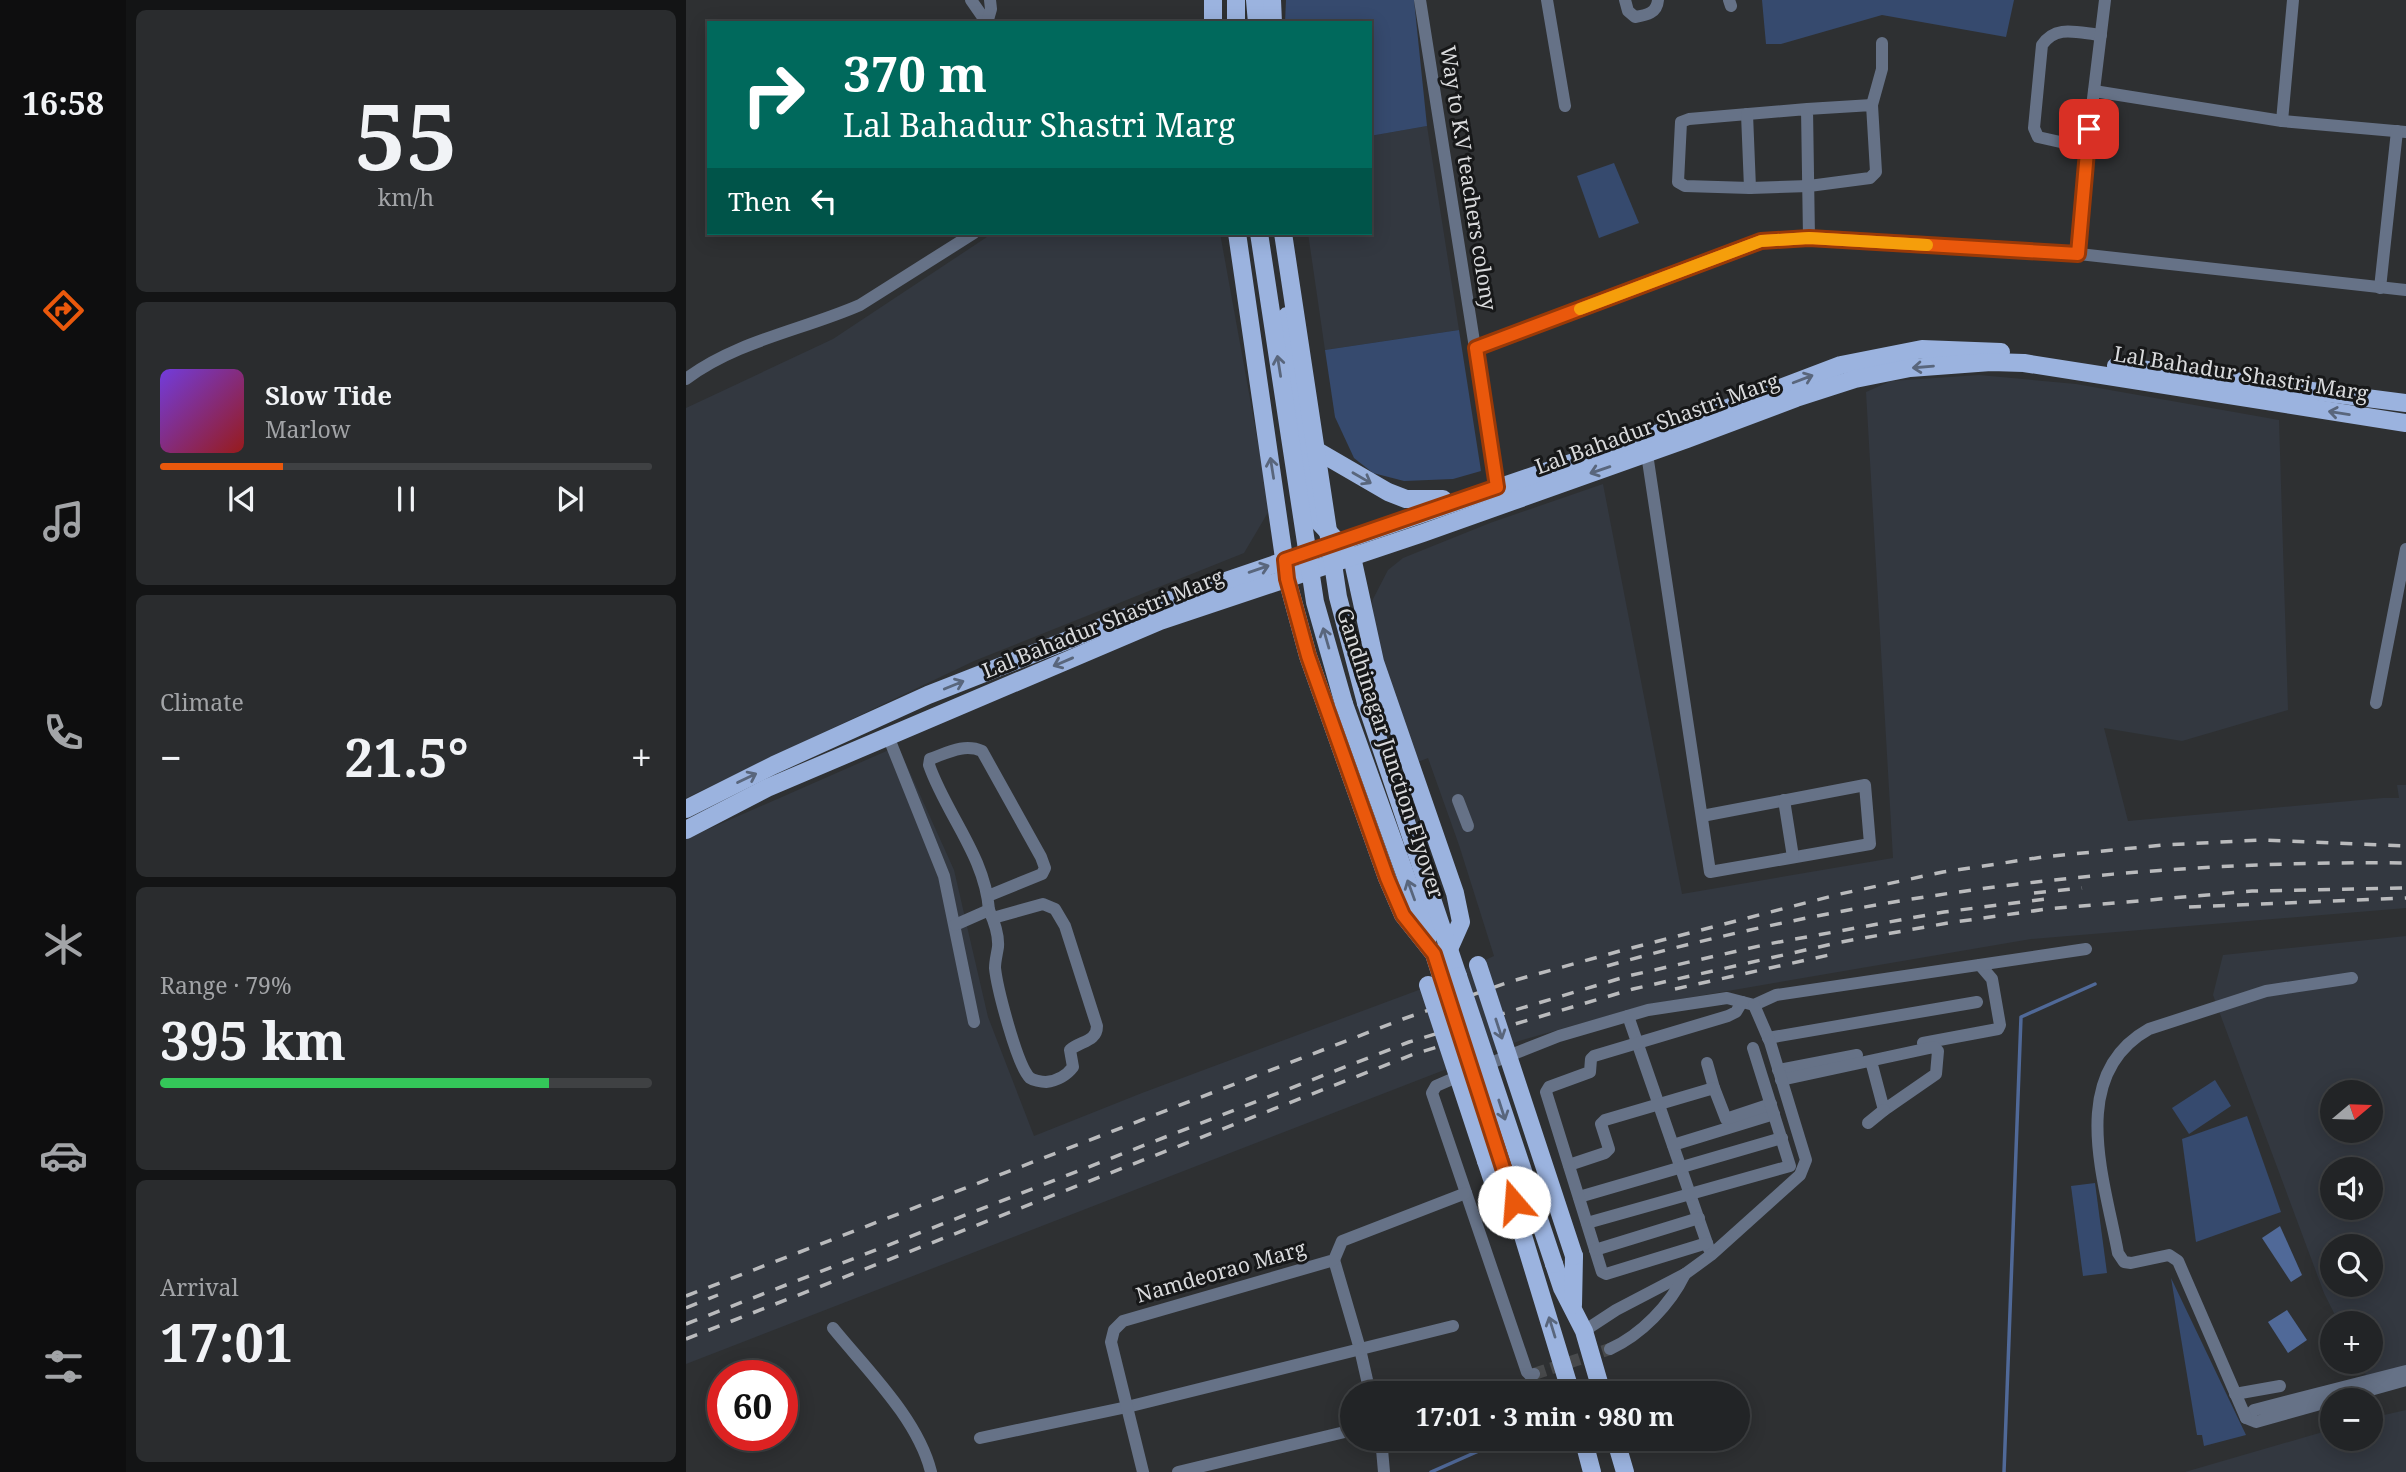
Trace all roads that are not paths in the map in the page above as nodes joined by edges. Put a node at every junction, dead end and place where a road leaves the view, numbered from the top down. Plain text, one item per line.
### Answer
1 (971, 0) edge
2 (990, 0) edge
3 (1213, 0) edge
4 (1236, 0) edge
5 (1255, 0) edge
6 (1272, 0) edge
7 (1420, 0) edge
8 (1547, 0) edge
9 (1626, 0) edge
10 (1658, 0) edge
11 (2105, 0) edge
12 (2294, 0) edge
13 (986, 21) edge
14 (988, 21) edge
15 (1213, 21) edge
16 (1236, 21) edge
17 (1256, 21) edge
18 (1273, 21) edge
19 (2101, 35) junction
20 (1882, 43) dead end
21 (2094, 91) junction
22 (1872, 105) junction
23 (1565, 106) dead end
24 (1807, 109) junction
25 (1747, 114) junction
26 (2282, 121) junction
27 (2402, 131) edge
28 (2087, 148) junction
29 (1809, 186) junction
30 (1750, 188) junction
31 (971, 235) edge
32 (1237, 235) edge
33 (1259, 235) edge
34 (1276, 235) edge
35 (1283, 235) edge
36 (1809, 238) junction
37 (2078, 254) junction
38 (2380, 288) junction
39 (2406, 290) edge
40 (1476, 348) junction
41 (686, 379) edge
42 (2406, 403) edge
43 (2406, 423) edge
44 (1304, 443) junction
45 (1647, 454) junction
46 (1497, 487) junction
47 (1461, 498) junction
48 (1338, 541) junction
49 (2406, 549) edge
50 (1352, 557) junction
51 (1285, 560) junction
52 (1287, 579) junction
53 (1231, 588) junction
54 (1158, 613) junction
55 (2376, 703) dead end
56 (888, 736) junction
57 (1458, 800) dead end
58 (1784, 800) junction
59 (686, 809) edge
60 (1702, 816) junction
61 (1468, 826) dead end
62 (686, 830) edge
63 (1793, 857) junction
64 (990, 908) junction
65 (955, 925) junction
66 (2086, 949) dead end
67 (1442, 952) junction
68 (1980, 965) junction
69 (2352, 978) dead end
70 (1443, 980) junction
71 (1976, 1002) dead end
72 (1748, 1003) junction
73 (1629, 1016) junction
74 (974, 1022) dead end
75 (1768, 1038) junction
76 (1638, 1042) junction
77 (1753, 1048) dead end
78 (1871, 1061) junction
79 (1707, 1063) dead end
80 (1780, 1075) junction
81 (1714, 1088) junction
82 (1658, 1103) junction
83 (1773, 1109) junction
84 (1884, 1110) junction
85 (1728, 1123) junction
86 (1868, 1123) dead end
87 (1782, 1139) junction
88 (1673, 1144) junction
89 (1569, 1165) junction
90 (1682, 1168) junction
91 (1466, 1193) junction
92 (1690, 1194) junction
93 (1578, 1197) junction
94 (1699, 1218) junction
95 (1587, 1223) junction
96 (1709, 1249) junction
97 (1595, 1250) junction
98 (1334, 1260) junction
99 (1685, 1274) junction
100 (1572, 1312) junction
101 (1454, 1326) dead end
102 (833, 1328) dead end
103 (1584, 1331) junction
104 (1360, 1349) junction
105 (1610, 1349) tunnel mouth
106 (2406, 1371) edge
107 (1534, 1374) dead end
108 (2406, 1380) edge
109 (1367, 1381) edge
110 (1567, 1381) edge
111 (1599, 1381) edge
112 (2280, 1386) dead end
113 (2353, 1388) edge
114 (2365, 1388) edge
115 (2235, 1394) junction
116 (2320, 1399) edge
117 (1127, 1407) junction
118 (1340, 1433) edge
119 (980, 1438) dead end
120 (1382, 1451) edge
121 (1586, 1451) edge
122 (1619, 1451) edge
123 (931, 1472) edge
124 (1143, 1472) edge
125 (1178, 1472) edge
126 (1384, 1472) edge
127 (1592, 1472) edge
128 (1625, 1472) edge

1 - 13 street
2 - 14 street
3 - 15 main road
4 - 16 main road
5 - 17 main road
6 - 18 main road
7 - 40 street, Way to K.V teachers colony
8 - 23 street
9 - 10 street
11 - 19 street
12 - 26 street
19 - 21 street
19 - 28 street
20 - 22 street
21 - 26 street
21 - 28 street
22 - 24 street
22 - 29 street
24 - 25 street
24 - 29 street
25 - 30 street
25 - 30 street
26 - 27 street
27 - 38 street
28 - 37 street
29 - 30 street
29 - 36 street
31 - 41 street
51 -> 32 main road
67 -> 33 main road, Gandhinagar Junction Flyover, bridge
34 - 44 main road
35 - 67 main road, Gandhinagar Junction Flyover, bridge
36 - 37 street
36 - 40 street
37 - 38 street
38 - 39 street
40 - 46 street, Way to K.V teachers colony
46 -> 42 main road, Lal Bahadur Shastri Marg
43 -> 45 main road, Lal Bahadur Shastri Marg
44 -> 47 main road
44 - 48 main road
45 -> 50 main road, Lal Bahadur Shastri Marg
45 - 60 street
46 - 47 main road, Lal Bahadur Shastri Marg
47 - 48 main road, Lal Bahadur Shastri Marg
48 - 50 main road
48 - 51 main road, Lal Bahadur Shastri Marg
49 - 55 street
50 - 52 main road, Lal Bahadur Shastri Marg
50 - 67 main road
51 - 52 main road
53 -> 51 main road, Lal Bahadur Shastri Marg
52 - 53 main road, Lal Bahadur Shastri Marg
52 - 67 main road
53 - 54 main road, Lal Bahadur Shastri Marg
54 -> 56 main road, Lal Bahadur Shastri Marg
59 -> 54 main road, Lal Bahadur Shastri Marg
56 - 62 main road, Lal Bahadur Shastri Marg
56 - 65 street
57 - 61 street
58 - 60 street
58 - 63 street
58 - 63 street
60 - 63 street
64 - 64 street
64 - 64 street
64 - 65 street
65 - 74 street
66 - 68 street
67 - 70 main road
67 - 70 main road
67 -> 100 main road, bridge
68 - 72 street
68 - 80 street
69 - 115 street
70 -> 100 main road, bridge
110 -> 70 main road, bridge
71 - 75 street
72 - 73 street
72 - 75 street
72 - 76 street
73 - 76 street
73 - 91 street
75 - 80 street
76 - 82 street
76 - 89 street
77 - 83 street
78 - 80 street
78 - 84 street
78 - 84 street
79 - 81 street
80 - 96 street
81 - 82 street
81 - 85 street
82 - 88 street
82 - 89 street
83 - 85 street
83 - 87 street
84 - 86 street
85 - 88 street
87 - 90 street
87 - 92 street
88 - 90 street
89 - 93 street
90 - 92 street
90 - 93 street
91 - 98 street, Namdeorao Marg
91 - 107 street
92 - 94 street
92 - 95 street
93 - 95 street
94 - 96 street
94 - 97 street
95 - 97 street
96 - 97 street
96 - 99 street
98 - 104 street
98 - 117 street, Namdeorao Marg
99 - 103 street
99 - 105 street
100 - 103 main road
101 - 104 street
102 - 123 street
103 - 111 main road
104 - 109 street
104 - 117 street
106 - 113 street
108 - 114 street
112 - 115 street
115 - 116 street
117 - 119 street
117 - 124 street, Namdeorao Marg
118 - 125 street
120 - 126 street
121 - 127 main road
122 - 128 main road

